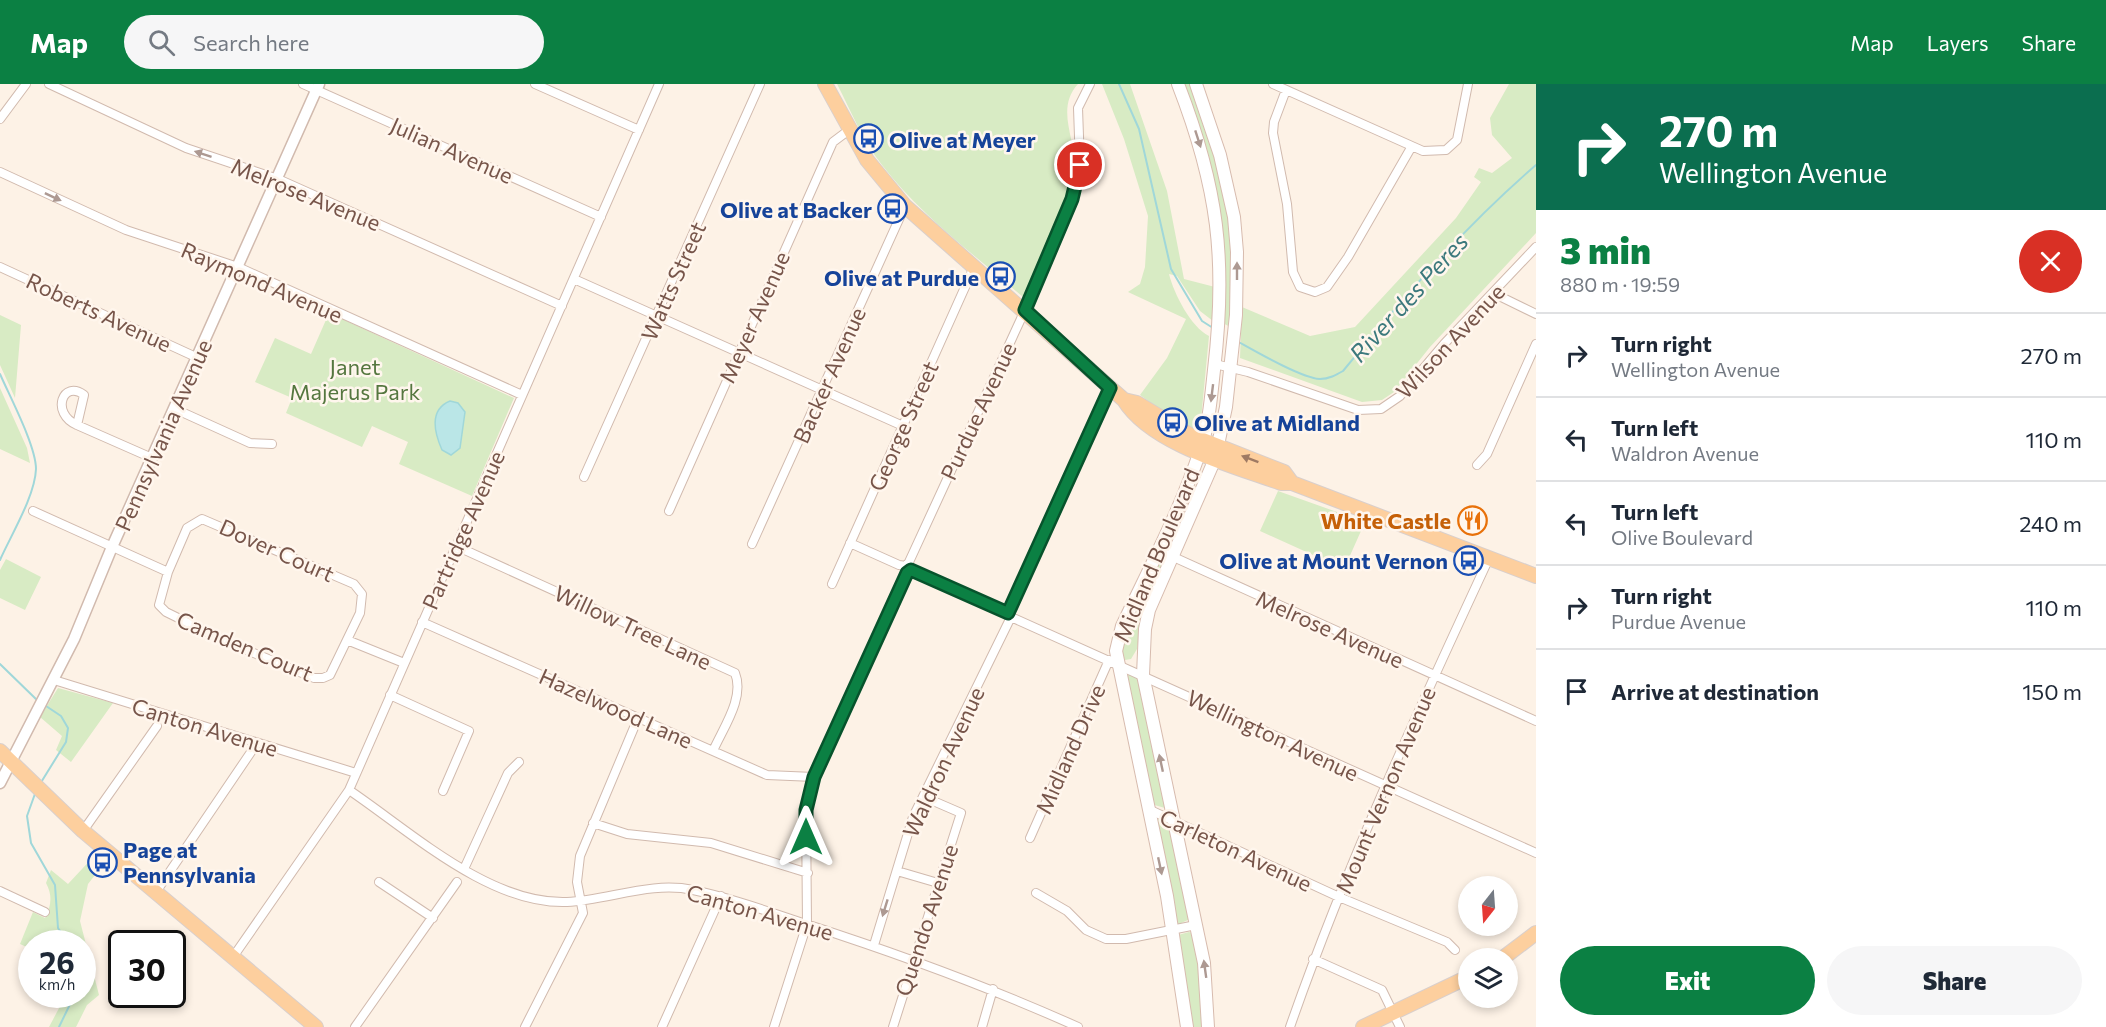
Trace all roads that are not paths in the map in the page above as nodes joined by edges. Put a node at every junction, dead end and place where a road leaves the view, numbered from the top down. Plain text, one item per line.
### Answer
1 (26, 84) edge
2 (49, 84) edge
3 (303, 84) edge
4 (535, 84) edge
5 (659, 84) edge
6 (760, 84) edge
7 (825, 84) edge
8 (1090, 84) edge
9 (1178, 84) edge
10 (1196, 84) edge
11 (1273, 84) edge
12 (1468, 84) edge
13 (318, 87) edge
14 (1286, 90) junction
15 (0, 119) edge
16 (639, 130) junction
17 (849, 130) junction
18 (1412, 146) junction
19 (0, 172) edge
20 (278, 179) junction
21 (905, 206) junction
22 (601, 217) junction
23 (1536, 248) edge
24 (0, 267) edge
25 (238, 267) junction
26 (974, 267) junction
27 (574, 279) junction
28 (1493, 293) junction
29 (562, 306) junction
30 (1025, 310) junction
31 (1536, 314) edge
32 (657, 317) junction
33 (1536, 344) edge
34 (738, 353) junction
35 (198, 358) junction
36 (1231, 361) junction
37 (1215, 364) junction
38 (1110, 388) junction
39 (822, 390) junction
40 (522, 395) junction
41 (175, 409) junction
42 (76, 425) dead end
43 (903, 426) junction
44 (272, 444) dead end
45 (1202, 447) junction
46 (1217, 452) junction
47 (152, 458) junction
48 (1477, 465) dead end
49 (585, 477) dead end
50 (33, 511) dead end
51 (669, 511) dead end
52 (850, 543) junction
53 (752, 544) dead end
54 (456, 546) junction
55 (112, 547) junction
56 (1158, 550) junction
57 (1490, 556) junction
58 (1172, 557) junction
59 (908, 568) junction
60 (168, 572) junction
61 (1536, 576) edge
62 (832, 584) dead end
63 (1010, 615) junction
64 (422, 622) junction
65 (347, 640) junction
66 (1114, 662) junction
67 (404, 663) junction
68 (1143, 675) junction
69 (1434, 676) junction
70 (54, 681) junction
71 (390, 695) junction
72 (638, 718) junction
73 (1536, 722) edge
74 (157, 726) dead end
75 (713, 751) junction
76 (251, 752) dead end
77 (5, 756) edge
78 (519, 762) dead end
79 (356, 773) junction
80 (814, 777) junction
81 (0, 783) edge
82 (1386, 786) junction
83 (349, 789) junction
84 (443, 790) dead end
85 (924, 797) junction
86 (1148, 809) junction
87 (1174, 820) junction
88 (593, 823) junction
89 (83, 831) junction
90 (1030, 838) dead end
91 (1536, 852) edge
92 (464, 869) junction
93 (897, 871) junction
94 (808, 873) junction
95 (379, 882) dead end
96 (457, 882) dead end
97 (938, 883) junction
98 (0, 891) edge
99 (156, 892) junction
100 (1036, 893) dead end
101 (721, 896) junction
102 (1339, 897) junction
103 (582, 901) junction
104 (45, 912) dead end
105 (433, 918) junction
106 (807, 924) junction
107 (1196, 925) junction
108 (1173, 932) junction
109 (1535, 936) edge
110 (874, 945) junction
111 (1518, 948) edge
112 (1455, 950) dead end
113 (233, 957) junction
114 (1313, 959) junction
115 (914, 960) junction
116 (1458, 982) edge
117 (993, 989) junction
118 (1394, 1013) junction
119 (316, 1027) edge
120 (355, 1027) edge
121 (525, 1027) edge
122 (662, 1027) edge
123 (774, 1027) edge
124 (893, 1027) edge
125 (982, 1027) edge
126 (1078, 1027) edge
127 (1187, 1027) edge
128 (1208, 1027) edge
129 (1290, 1027) edge
130 (1363, 1027) edge
131 (1400, 1027) edge

1 - 15 street
20 -> 2 street, Melrose Avenue
3 - 13 street, Julian Avenue
4 - 16 street
5 - 16 street, Partridge Avenue
6 - 32 street, Watts Street
7 - 17 main road
8 - 30 street, Purdue Avenue
9 -> 37 main road, Midland Boulevard
36 -> 10 main road, Midland Boulevard
11 - 14 street
12 - 18 street
13 - 20 street, Pennsylvania Avenue
13 - 22 street, Julian Avenue
14 - 18 street
14 - 18 street
16 - 22 street, Partridge Avenue
17 - 21 main road
17 - 34 street, Meyer Avenue
19 -> 25 street, Raymond Avenue
20 - 25 street, Pennsylvania Avenue
20 - 29 street, Melrose Avenue
21 - 26 main road
21 - 39 street, Backer Avenue
22 - 27 street, Partridge Avenue
23 - 28 street, Wilson Avenue
24 - 35 street, Roberts Avenue
25 - 35 street, Pennsylvania Avenue
25 - 40 street, Raymond Avenue
26 - 30 main road
26 - 43 street, George Street
27 - 29 street, Partridge Avenue
27 - 32 street
28 - 31 street
28 - 36 street, Wilson Avenue
29 - 40 street, Partridge Avenue
30 - 38 main road
30 - 59 street, Purdue Avenue
32 - 34 street
32 - 49 street, Watts Street
33 - 48 street
34 - 39 street
34 - 51 street, Meyer Avenue
35 - 41 street, Pennsylvania Avenue
36 - 37 street, Wilson Avenue
36 - 46 main road, Midland Boulevard
37 -> 45 main road, Midland Boulevard
38 - 45 main road
38 - 63 street, Waldron Avenue
39 - 43 street
39 - 53 street, Backer Avenue
40 - 54 street, Partridge Avenue
41 - 44 street
41 - 47 street, Pennsylvania Avenue
42 - 47 street
43 - 52 street, George Street
45 - 46 main road
45 - 56 main road, Midland Boulevard
46 - 57 main road
46 - 58 main road, Midland Boulevard
47 - 55 street, Pennsylvania Avenue
50 - 55 street
52 - 59 street, Wellington Avenue
52 - 62 street, George Street
54 - 64 street, Partridge Avenue
54 - 75 street, Willow Tree Lane
55 - 60 street
55 - 70 street, Pennsylvania Avenue
56 - 58 street, Melrose Avenue
56 - 66 main road, Midland Boulevard
57 - 61 main road
57 - 69 street, Mount Vernon Avenue
58 - 68 main road, Midland Boulevard
58 - 69 street, Melrose Avenue
59 - 63 street, Wellington Avenue
59 - 80 street, Purdue Avenue
60 - 65 street, Camden Court
60 - 65 street, Dover Court
63 - 66 street, Wellington Avenue
63 - 85 street, Waldron Avenue
64 - 67 street, Partridge Avenue
64 - 72 street, Hazelwood Lane
65 - 67 street
66 - 68 street, Wellington Avenue
66 - 86 main road, Midland Boulevard
66 - 90 street, Midland Drive
67 - 71 street, Partridge Avenue
68 - 82 street, Wellington Avenue
87 -> 68 main road, Midland Boulevard
69 - 73 street, Melrose Avenue
69 - 82 street, Mount Vernon Avenue
70 - 77 street, Pennsylvania Avenue
70 - 79 street, Canton Avenue
71 - 79 street, Partridge Avenue
71 - 84 street
72 - 75 street, Hazelwood Lane
72 - 88 street
74 - 89 street
75 - 80 street, Hazelwood Lane
76 - 99 street
77 - 81 street, Pennsylvania Avenue
77 - 89 main road
78 - 92 street
79 - 83 street, Partridge Avenue
80 - 94 street, Purdue Avenue
82 - 91 street, Wellington Avenue
82 - 102 street, Mount Vernon Avenue
83 - 92 street, Canton Avenue
83 - 113 street, Partridge Avenue
85 - 93 street, Waldron Avenue
85 - 97 street, Quendo Avenue
86 - 87 street, Carleton Avenue
86 -> 108 main road, Midland Boulevard
87 - 102 street, Carleton Avenue
87 - 107 main road, Midland Boulevard
88 - 94 street
88 - 103 street
89 - 99 main road
92 - 103 street, Canton Avenue
93 - 97 street
93 -> 110 street, Waldron Avenue
94 - 106 street, Purdue Avenue
95 - 105 street
96 - 105 street
97 - 115 street, Quendo Avenue
98 - 104 street
99 - 113 main road
100 - 108 street
101 - 103 street, Canton Avenue
101 - 106 street, Canton Avenue
101 - 122 street
102 - 112 street, Carleton Avenue
102 - 114 street, Mount Vernon Avenue
103 - 121 street
105 - 120 street
106 - 110 street, Canton Avenue
106 - 123 street, Purdue Avenue
107 - 108 street
128 -> 107 main road, Midland Boulevard
108 - 127 main road, Midland Boulevard
109 - 111 main road
110 - 115 street, Canton Avenue
113 - 119 main road
114 - 118 street
114 - 129 street, Mount Vernon Avenue
115 - 117 street, Canton Avenue
115 - 124 street, Quendo Avenue
116 - 118 main road
117 - 125 street
117 - 126 street, Canton Avenue
118 - 130 main road
118 - 131 street

